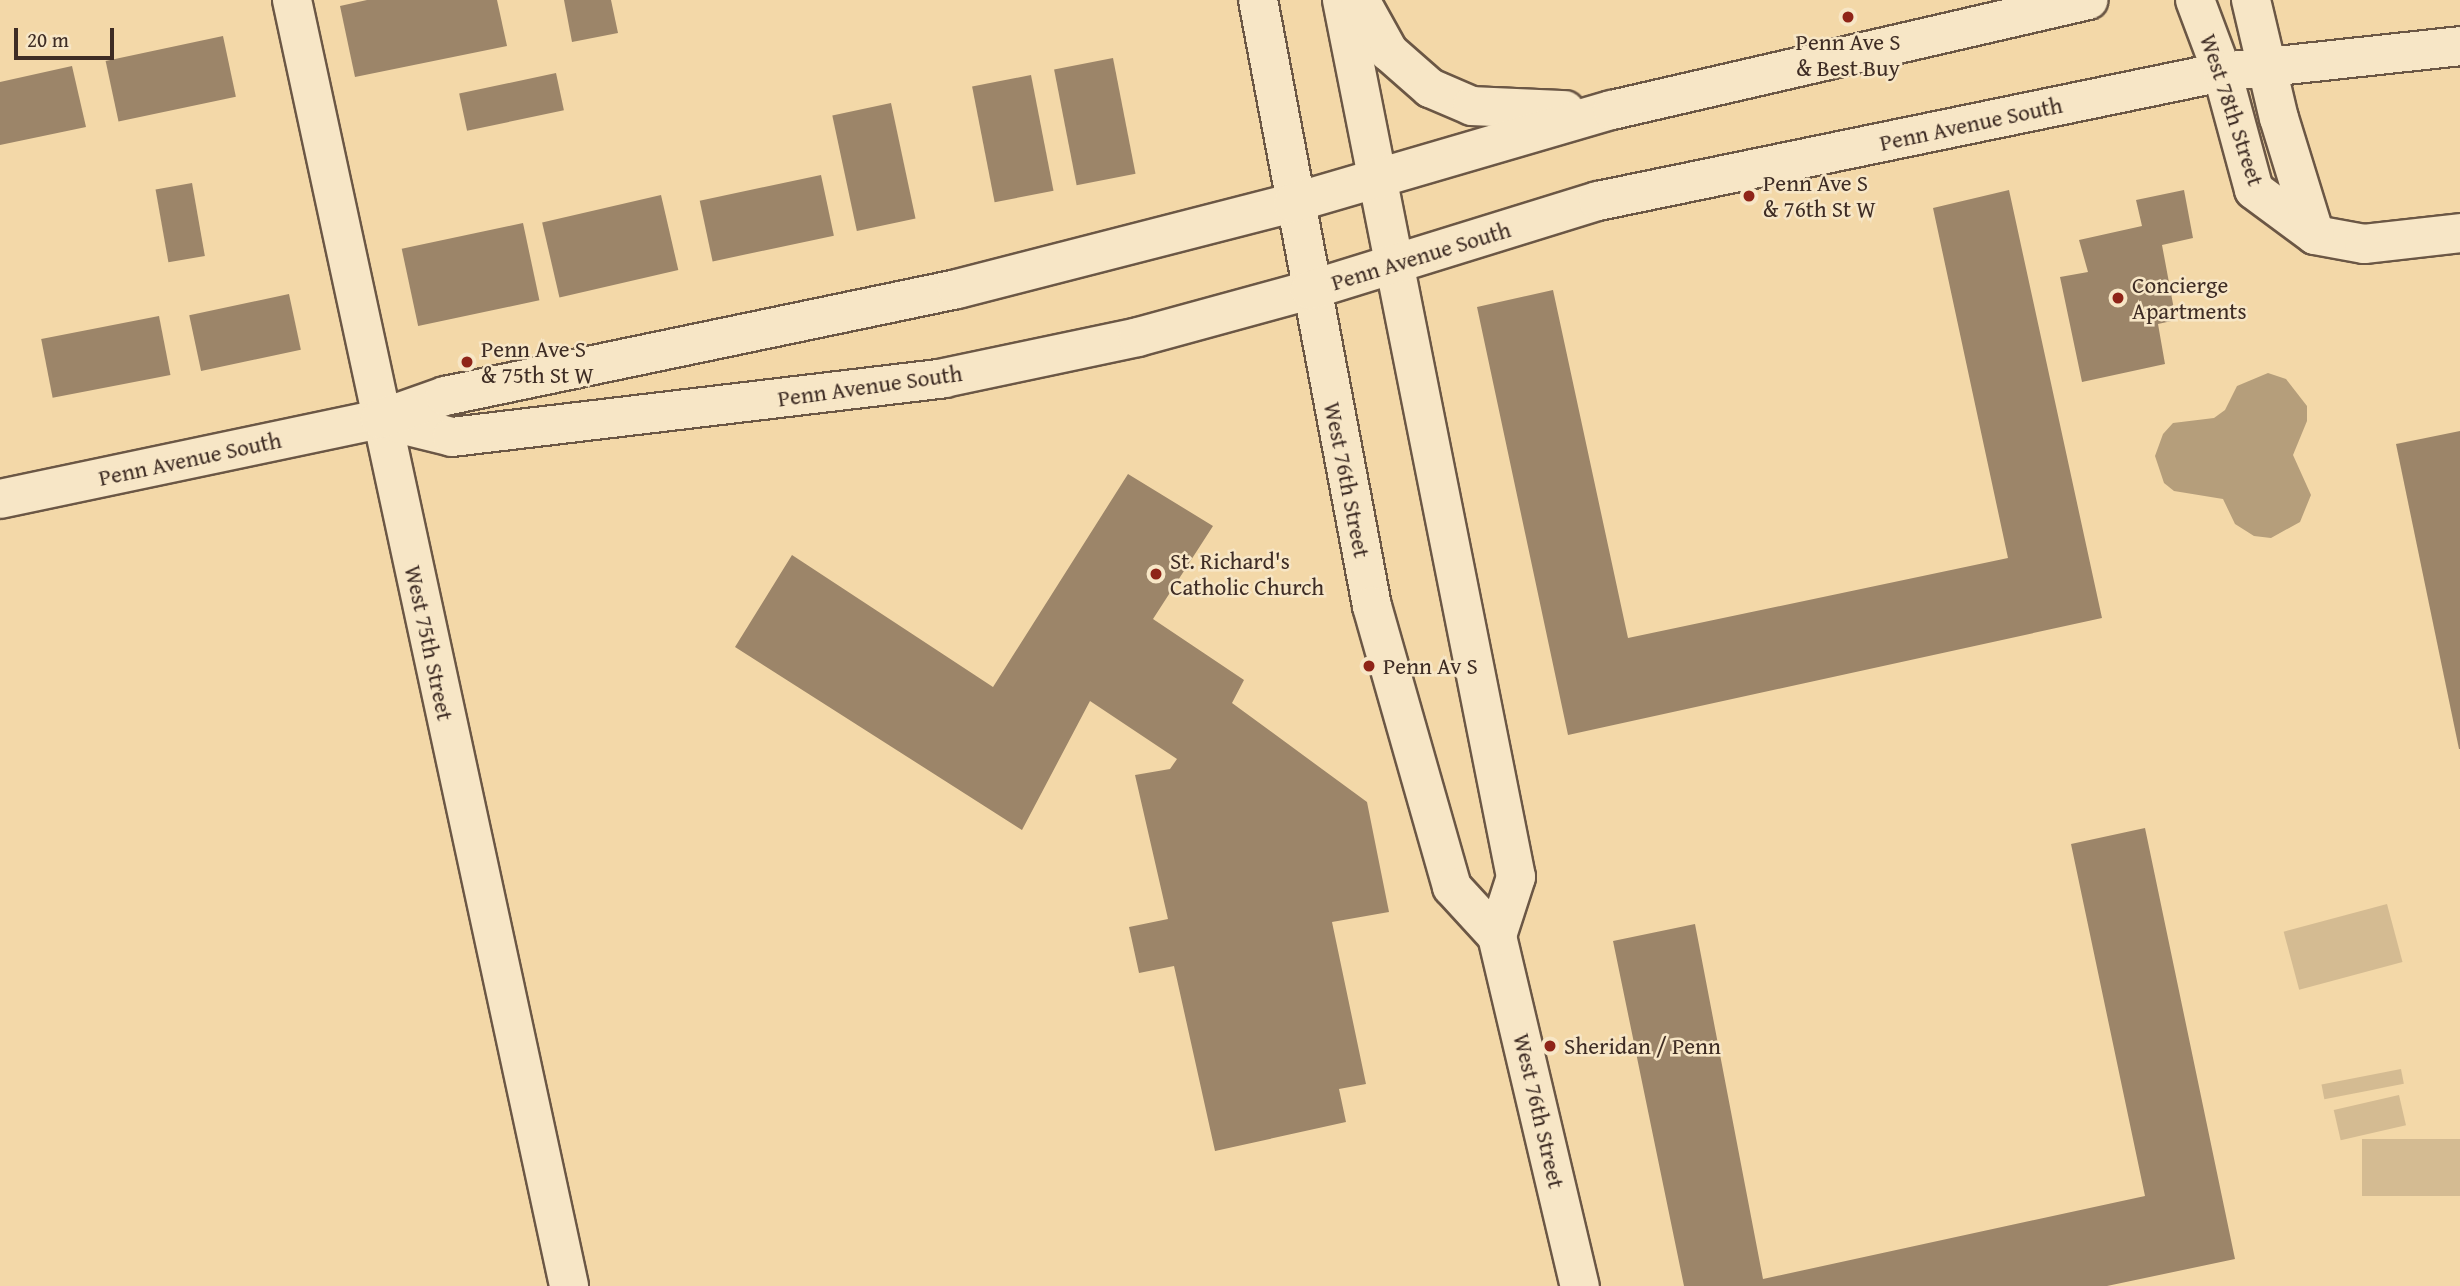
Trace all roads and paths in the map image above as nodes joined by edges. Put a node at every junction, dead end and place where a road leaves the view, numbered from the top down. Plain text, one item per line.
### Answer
1 (292, 0) edge
2 (1258, 0) edge
3 (1342, 0) edge
4 (1360, 0) edge
5 (2088, 0) edge
6 (2195, 0) edge
7 (2251, 0) edge
8 (2460, 46) edge
9 (2265, 66) junction
10 (2222, 72) junction
11 (1612, 110) junction
12 (1375, 180) junction
13 (1293, 203) junction
14 (2460, 233) edge
15 (2315, 236) junction
16 (1391, 265) junction
17 (1310, 290) junction
18 (380, 419) junction
19 (0, 499) edge
20 (1497, 936) junction
21 (569, 1286) edge
22 (1580, 1286) edge

1 - 18 main road, West 75th Street
2 - 13 main road, West 76th Street
3 - 12 main road
4 - 11 main road
5 - 11 main road, Penn Avenue South
6 - 10 main road, West 78th Street
7 - 9 main road, West 78th Street
8 - 9 main road, Penn Avenue South
9 - 10 main road, Penn Avenue South
9 - 15 main road, West 78th Street
10 - 15 main road, West 78th Street
10 - 16 main road, Penn Avenue South
11 - 12 main road, Penn Avenue South
12 - 13 main road, Penn Avenue South
12 - 16 main road
13 - 17 main road, West 76th Street
13 - 18 main road, Penn Avenue South
14 - 15 main road, West 78th Street
16 - 17 main road, Penn Avenue South
16 - 20 main road
17 - 18 main road, Penn Avenue South
17 - 20 main road, West 76th Street
18 - 19 main road, Penn Avenue South
18 - 21 main road, West 75th Street
20 - 22 main road, West 76th Street

